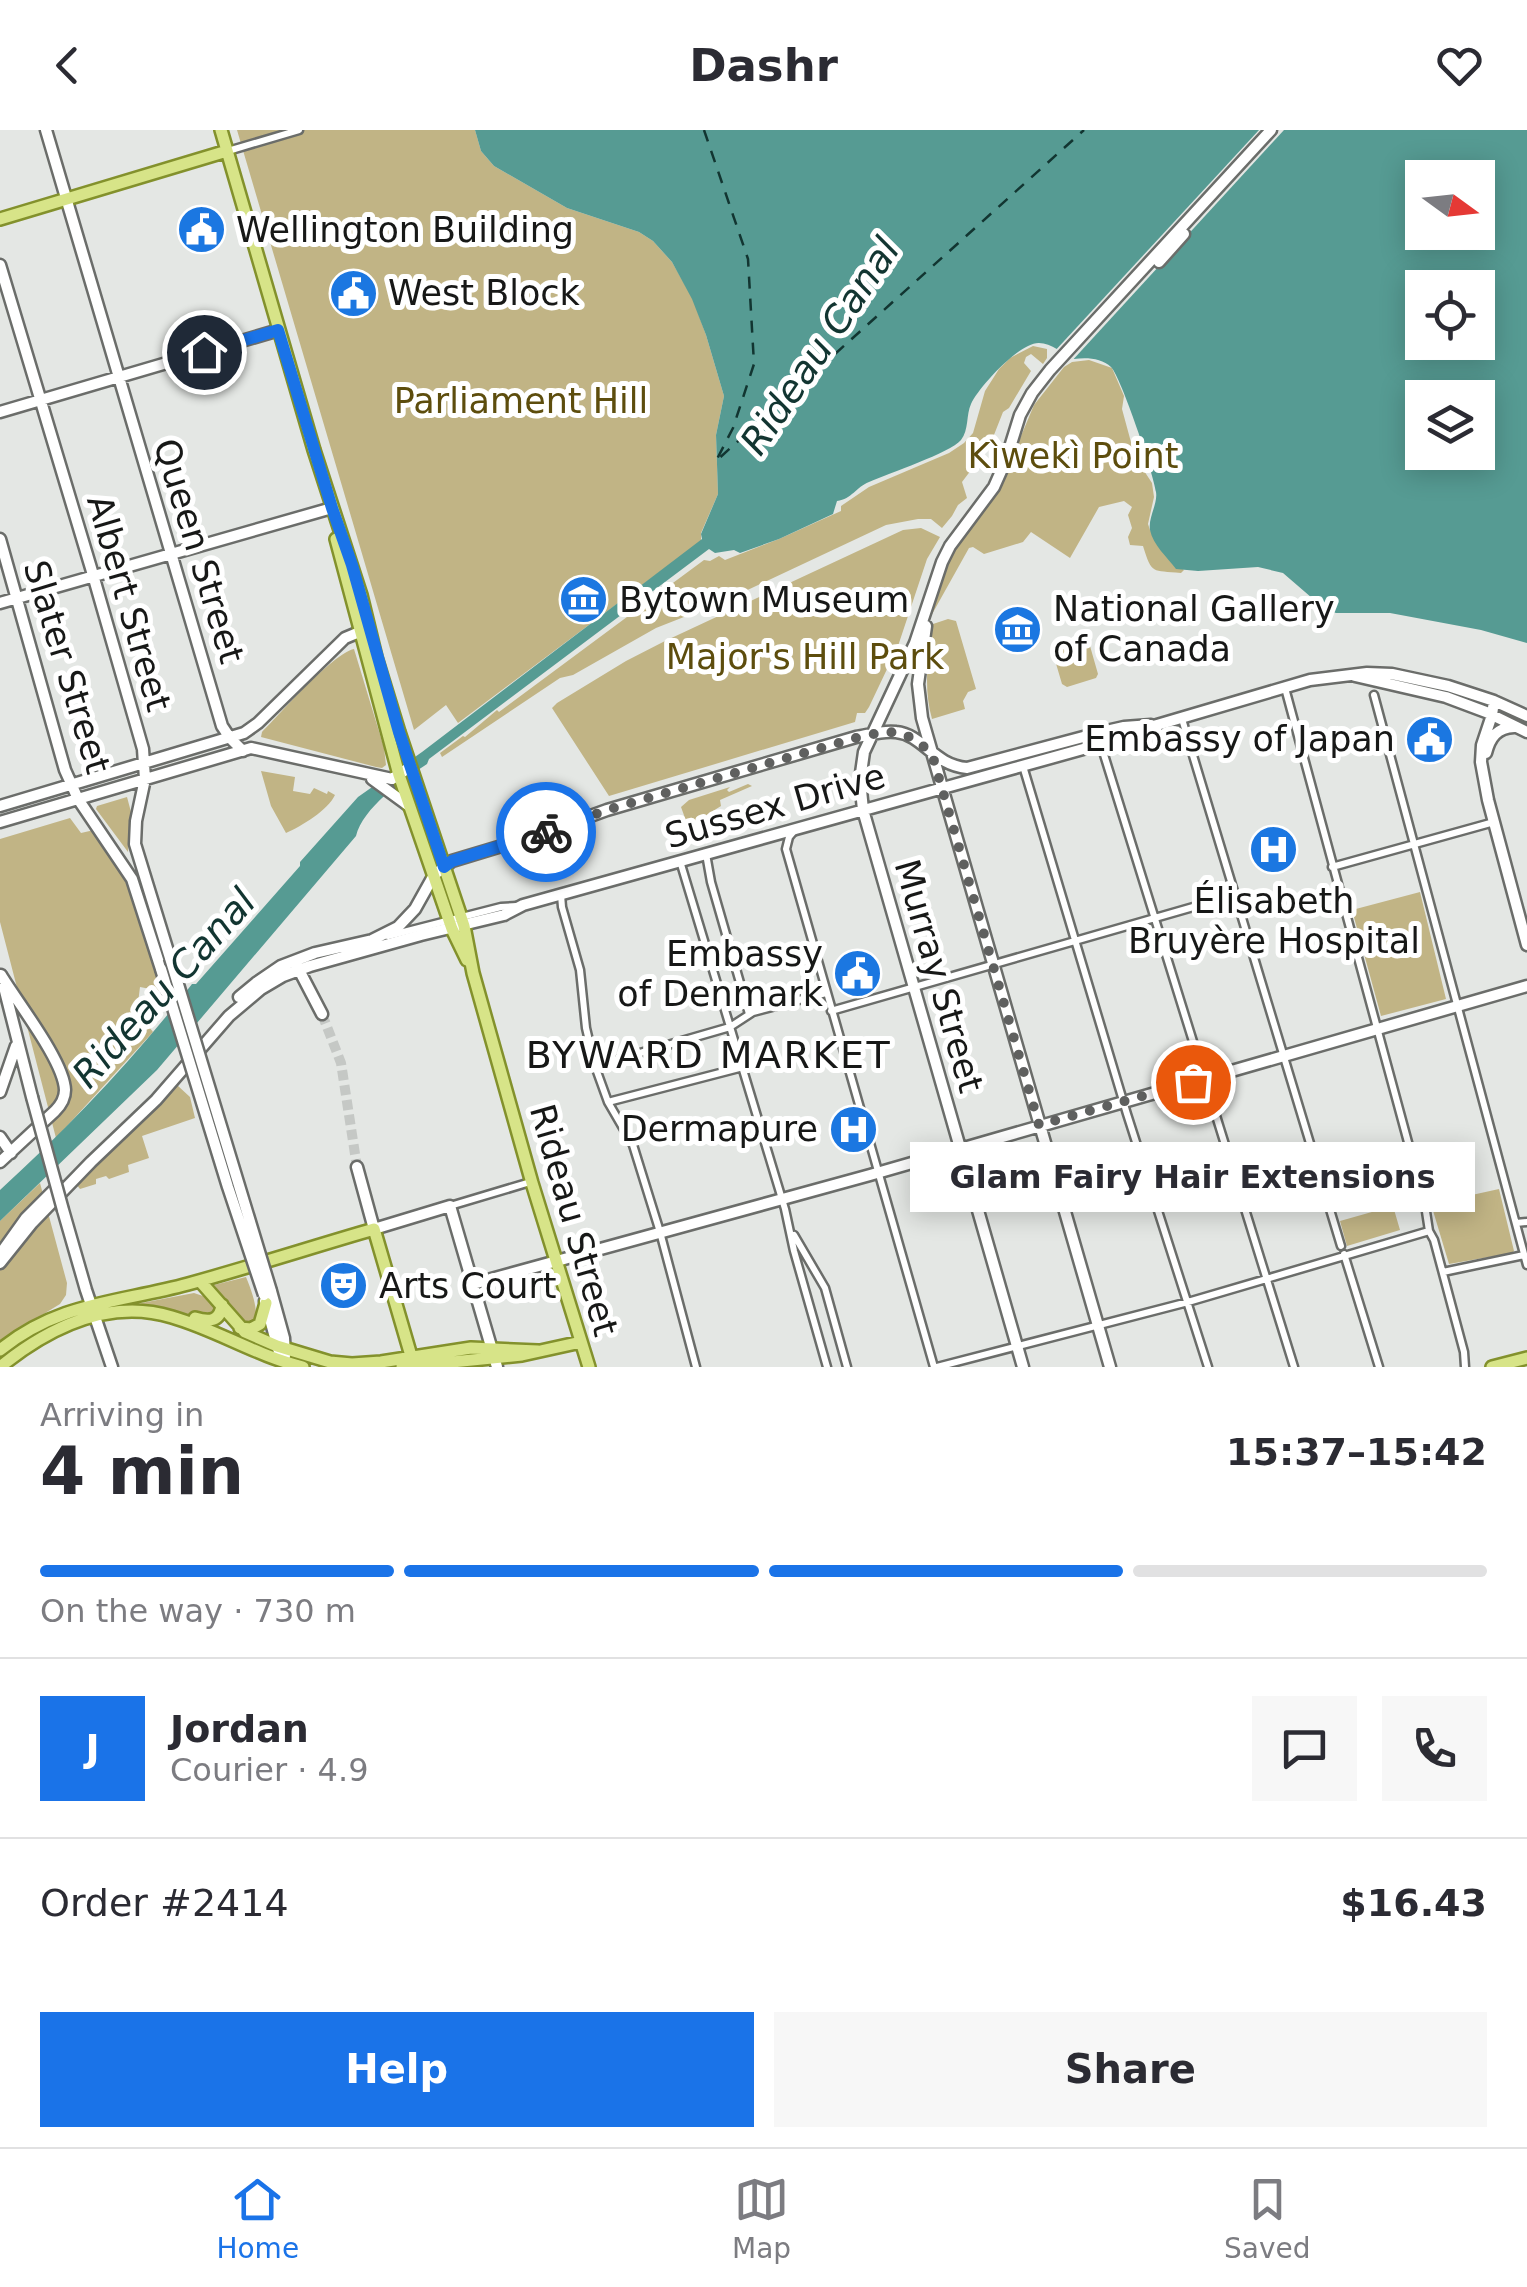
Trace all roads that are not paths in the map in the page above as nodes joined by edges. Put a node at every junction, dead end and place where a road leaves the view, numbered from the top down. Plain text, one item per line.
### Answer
1 (46, 130) edge
2 (221, 130) edge
3 (299, 130) edge
4 (1271, 130) edge
5 (1280, 130) edge
6 (227, 151) junction
7 (66, 199) junction
8 (0, 219) edge
9 (0, 265) edge
10 (278, 330) junction
11 (1052, 372) junction
12 (119, 377) junction
13 (41, 400) junction
14 (0, 412) edge
15 (332, 508) junction
16 (0, 540) edge
17 (171, 554) junction
18 (93, 576) junction
19 (18, 598) junction
20 (0, 604) edge
21 (928, 605) junction
22 (361, 634) junction
23 (376, 657) junction
24 (1354, 676) junction
25 (1284, 688) junction
26 (1374, 694) dead end
27 (1494, 701) junction
28 (1489, 713) junction
29 (1527, 716) edge
30 (1182, 718) junction
31 (1157, 725) junction
32 (1522, 729) edge
33 (871, 734) junction
34 (394, 737) junction
35 (230, 738) junction
36 (1101, 744) junction
37 (243, 750) junction
38 (932, 754) junction
39 (145, 763) junction
40 (1022, 765) junction
41 (410, 767) junction
42 (352, 771) junction
43 (399, 775) junction
44 (1484, 778) junction
45 (145, 779) junction
46 (72, 786) junction
47 (942, 787) junction
48 (78, 799) junction
49 (1488, 800) junction
50 (0, 806) edge
51 (410, 806) junction
52 (863, 810) junction
53 (0, 822) edge
54 (1494, 822) junction
55 (797, 829) junction
56 (767, 837) junction
57 (1413, 844) junction
58 (786, 849) junction
59 (706, 854) junction
60 (680, 861) junction
61 (1332, 867) junction
62 (439, 871) junction
63 (561, 894) junction
64 (1235, 895) junction
65 (1155, 919) junction
66 (457, 924) junction
67 (372, 940) junction
68 (1076, 941) junction
69 (1527, 944) edge
70 (297, 965) junction
71 (993, 966) junction
72 (0, 974) edge
73 (1527, 986) edge
74 (913, 988) junction
75 (826, 993) junction
76 (1456, 1006) junction
77 (830, 1011) junction
78 (322, 1014) tunnel mouth
79 (749, 1014) junction
80 (730, 1026) junction
81 (1376, 1028) junction
82 (17, 1045) junction
83 (1283, 1055) junction
84 (595, 1066) junction
85 (743, 1066) junction
86 (1204, 1078) junction
87 (0, 1092) edge
88 (608, 1102) junction
89 (1124, 1102) junction
90 (1039, 1125) junction
91 (0, 1137) edge
92 (960, 1149) junction
93 (12, 1152) junction
94 (0, 1162) edge
95 (357, 1167) tunnel mouth
96 (878, 1172) junction
97 (527, 1183) dead end
98 (782, 1198) junction
99 (450, 1206) junction
100 (1527, 1222) edge
101 (1516, 1224) junction
102 (374, 1228) junction
103 (791, 1228) junction
104 (1429, 1231) junction
105 (660, 1232) junction
106 (1341, 1246) dead end
107 (0, 1254) edge
108 (1344, 1254) junction
109 (1524, 1256) junction
110 (558, 1260) junction
111 (0, 1263) edge
112 (1527, 1265) edge
113 (1443, 1272) junction
114 (1267, 1280) junction
115 (200, 1281) junction
116 (473, 1284) junction
117 (267, 1296) junction
118 (1188, 1302) junction
119 (222, 1305) junction
120 (92, 1310) junction
121 (166, 1315) junction
122 (1098, 1327) junction
123 (240, 1328) junction
124 (581, 1342) junction
125 (1018, 1347) junction
126 (0, 1350) edge
127 (281, 1354) junction
128 (494, 1358) edge
129 (1527, 1358) edge
130 (409, 1363) edge
131 (0, 1366) edge
132 (112, 1367) edge
133 (303, 1367) edge
134 (589, 1367) edge
135 (696, 1367) edge
136 (827, 1367) edge
137 (847, 1367) edge
138 (936, 1367) edge
139 (1024, 1367) edge
140 (1110, 1367) edge
141 (1208, 1367) edge
142 (1294, 1367) edge
143 (1379, 1367) edge
144 (1465, 1367) edge
145 (1492, 1367) edge

1 - 7 main road, Queen Street
2 - 6 main road
3 - 6 street
4 - 11 main road
5 - 11 main road
6 - 7 main road
6 - 10 main road
7 - 8 main road
7 - 12 main road, Queen Street
9 - 13 main road, Albert Street
10 - 12 main road
10 - 15 main road
11 - 21 main road
12 - 13 main road
12 - 17 main road, Queen Street
13 - 14 main road
13 - 18 main road, Albert Street
15 - 17 main road
15 - 22 main road
15 - 23 main road
16 - 19 main road, Slater Street
17 - 18 main road
17 - 35 main road, Queen Street
18 - 19 main road
18 - 39 main road, Albert Street
19 - 20 main road
19 - 46 main road, Slater Street
21 - 33 main road, Murray Street
21 - 38 main road
22 - 23 main road
22 - 34 main road
22 - 35 main road
23 - 34 main road
24 - 25 main road, Sussex Drive
24 - 27 main road, Sussex Drive
24 - 28 main road, Sussex Drive
25 - 30 main road, Sussex Drive
25 - 61 street
26 - 57 street
27 - 28 main road
27 - 29 main road, Sussex Drive
28 - 32 main road, Sussex Drive
28 - 44 main road
28 - 49 main road
30 - 31 main road, Sussex Drive
30 - 64 street
31 - 36 main road, Sussex Drive
31 - 38 main road, Sussex Drive
32 - 44 main road
33 - 38 main road, Sussex Drive
33 - 52 main road, Murray Street
33 - 62 main road
34 - 41 main road, Rideau Street
34 - 43 main road, Rideau Street
35 - 37 main road, Queen Street
35 - 39 main road
36 - 40 main road, Sussex Drive
36 - 65 street
37 - 42 main road
37 - 45 main road
38 - 47 main road
39 - 45 main road, Albert Street
39 - 46 main road
40 - 47 main road, Sussex Drive
40 - 68 street
41 - 43 main road
41 - 62 main road, Rideau Street
42 - 43 main road
42 - 51 main road
43 - 51 main road, Rideau Street
44 - 49 main road
45 - 48 main road
45 - 117 main road, Albert Street, bridge
46 - 48 main road, Slater Street
46 - 50 main road
47 - 52 main road, Sussex Drive
47 - 71 main road
48 - 53 main road
48 - 117 main road, Slater Street, bridge
49 - 54 main road
51 - 62 main road, Rideau Street
52 - 55 main road, Sussex Drive
52 - 74 main road, Murray Street
54 - 57 street
54 - 69 main road
55 - 56 main road, Sussex Drive
55 - 58 street
56 - 58 street
56 - 59 main road, Sussex Drive
57 - 61 street
57 - 76 street
58 - 75 street
59 - 60 main road, Sussex Drive
59 - 79 street
60 - 63 main road, Sussex Drive
60 - 80 street
61 - 81 street
62 - 66 main road, Rideau Street
62 - 67 main road
63 - 66 main road, Sussex Drive
63 - 84 street
64 - 65 street
64 - 83 street
65 - 68 street
65 - 86 street
66 - 67 street
66 - 70 main road, Sussex Drive
66 - 110 main road, Rideau Street
67 - 70 main road
68 - 71 street
68 - 89 street
70 - 78 main road
70 - 107 main road
70 - 111 main road
71 - 74 street
71 - 90 main road
72 - 82 main road
72 - 93 main road
73 - 76 main road
74 - 77 street
74 - 92 main road, Murray Street
75 - 77 street
75 - 79 street
76 - 81 main road
76 - 101 street
77 - 96 street
79 - 80 street
80 - 84 street
80 - 85 street
81 - 83 main road
81 - 104 street
82 - 87 main road
82 - 120 main road, bridge
83 - 86 main road
83 - 106 street
84 - 88 street
85 - 88 street
85 - 98 street
86 - 89 main road
86 - 114 street
88 - 105 street
89 - 90 main road
89 - 118 street
90 - 92 main road
90 - 122 main road
91 - 93 main road
92 - 96 main road
92 - 125 main road, Murray Street
93 - 94 main road
95 - 102 main road
96 - 98 main road
96 - 138 street
97 - 99 street
98 - 103 street
98 - 105 main road
99 - 102 main road
99 - 116 main road
100 - 101 street
101 - 109 street
102 - 115 main road
102 - 130 main road
103 - 136 street
103 - 137 street
104 - 108 street
104 - 113 street
105 - 110 main road
105 - 135 street
108 - 114 street
108 - 143 street
109 - 112 street
109 - 113 street
110 - 116 main road
110 - 124 main road, Rideau Street
113 - 144 street
114 - 118 street
114 - 142 street
115 - 119 main road
115 - 120 main road
116 - 128 main road
117 - 123 main road
117 - 127 main road
118 - 122 street
118 - 141 street
119 - 121 main road
119 - 123 main road
120 - 121 main road
120 - 126 main road
120 - 131 main road
120 - 132 main road
121 - 127 main road
122 - 125 street
122 - 140 main road
123 - 127 main road
124 - 128 main road
124 - 134 main road, Rideau Street
125 - 138 street
125 - 139 main road, Murray Street
127 - 130 main road
127 - 133 main road
128 - 130 main road
129 - 145 main road

